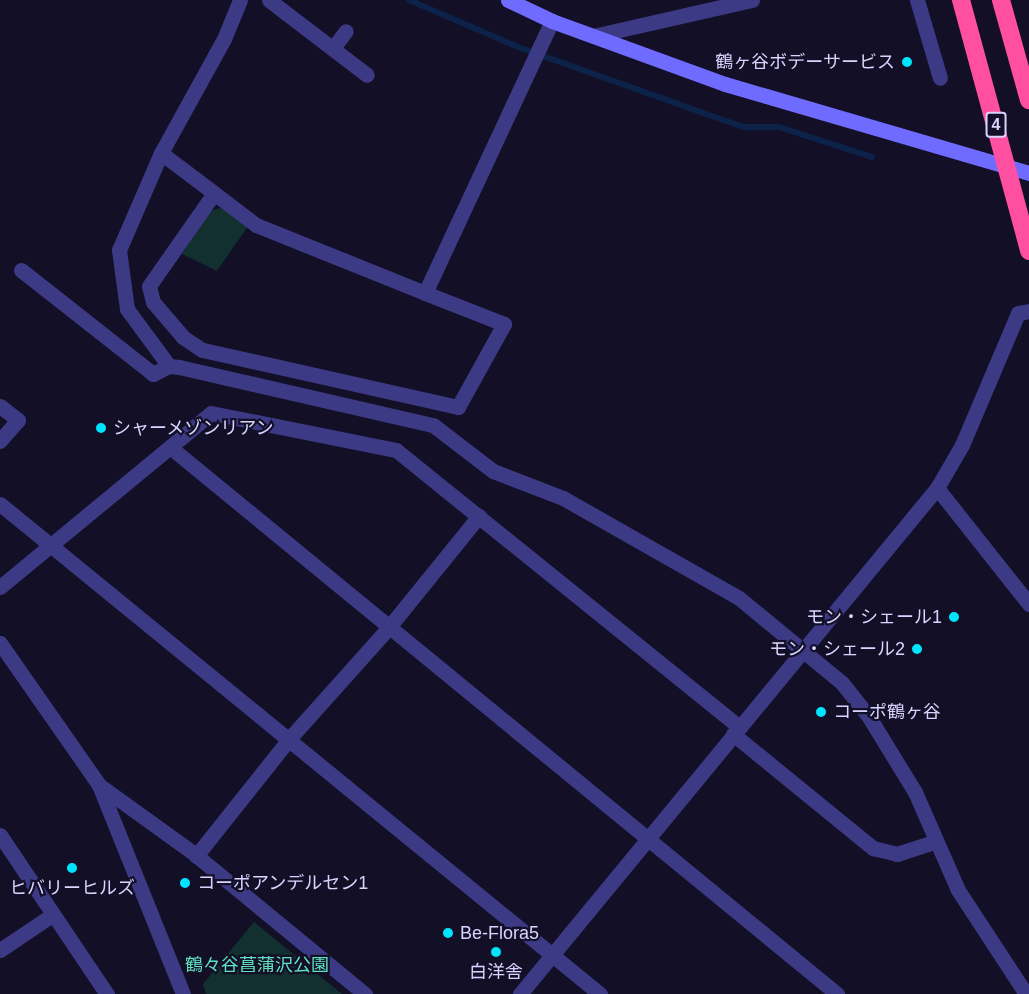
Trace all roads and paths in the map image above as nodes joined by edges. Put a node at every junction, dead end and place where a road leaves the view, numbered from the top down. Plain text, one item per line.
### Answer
1 (240, 0) edge
2 (269, 0) edge
3 (508, 0) edge
4 (752, 0) edge
5 (917, 0) edge
6 (961, 0) edge
7 (1001, 0) edge
8 (552, 21) junction
9 (346, 31) dead end
10 (593, 36) junction
11 (333, 48) junction
12 (367, 75) dead end
13 (940, 78) dead end
14 (1029, 100) edge
15 (161, 153) junction
16 (1006, 167) junction
17 (1029, 173) edge
18 (214, 193) junction
19 (1029, 251) edge
20 (21, 270) dead end
21 (425, 293) junction
22 (1029, 311) edge
23 (169, 366) junction
24 (0, 406) edge
25 (0, 441) edge
26 (170, 447) junction
27 (937, 488) junction
28 (0, 504) edge
29 (479, 516) junction
30 (51, 544) junction
31 (0, 587) edge
32 (1029, 604) edge
33 (389, 627) junction
34 (0, 642) edge
35 (803, 650) junction
36 (736, 730) junction
37 (289, 739) junction
38 (99, 785) junction
39 (0, 835) edge
40 (646, 837) junction
41 (934, 842) junction
42 (196, 856) junction
43 (52, 915) junction
44 (0, 950) edge
45 (551, 955) junction
46 (107, 994) edge
47 (183, 994) edge
48 (365, 994) edge
49 (519, 994) edge
50 (600, 994) edge
51 (837, 994) edge
52 (1026, 994) edge

1 - 15 street
2 - 11 street
3 - 8 street
4 - 10 street
5 - 13 street
6 - 16 highway, 4
7 - 14 highway, 4
8 - 10 street
8 - 21 street
9 - 11 street
10 - 16 street
11 - 12 street
15 - 18 street
15 - 23 street
16 - 17 street
16 - 19 highway, 4
18 - 21 street
18 - 21 street
20 - 23 street
22 - 27 street
23 - 35 street
24 - 25 street
26 - 29 street
26 - 30 street
26 - 33 street
27 - 32 street
27 - 35 street
28 - 30 street
29 - 33 street
29 - 36 street
30 - 31 street
30 - 37 street
33 - 37 street
33 - 40 street
34 - 38 street
35 - 36 street
35 - 41 street
36 - 40 street
36 - 41 street
37 - 42 street
37 - 45 street
38 - 42 street
38 - 47 street
39 - 43 street
40 - 45 street
40 - 51 street
41 - 52 street
42 - 48 street
43 - 44 street
43 - 46 street
45 - 49 street
45 - 50 street

